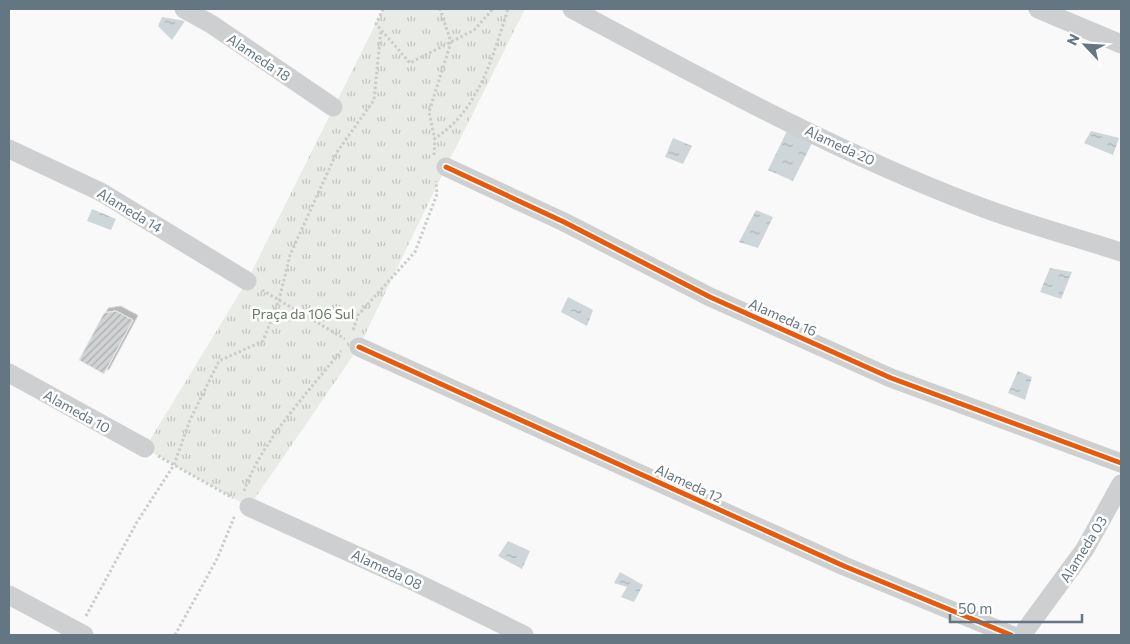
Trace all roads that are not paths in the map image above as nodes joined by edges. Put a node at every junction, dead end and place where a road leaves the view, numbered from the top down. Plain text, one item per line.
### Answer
1 (184, 9) edge
2 (572, 9) edge
3 (1038, 9) edge
4 (1121, 44) edge
5 (333, 107) dead end
6 (9, 148) edge
7 (439, 168) road end
8 (1121, 252) edge
9 (247, 280) road end
10 (354, 344) road end
11 (9, 373) edge
12 (145, 448) road end
13 (1121, 464) edge
14 (1121, 484) edge
15 (244, 504) road end
16 (9, 595) edge
17 (81, 634) edge
18 (524, 635) edge
19 (1010, 635) edge
20 (1022, 635) edge

1 - 5 street, Alameda 18
2 - 8 street, Alameda 20
3 - 4 street
6 - 9 street, Alameda 14
7 - 13 street, Alameda 16
10 - 19 street, Alameda 12
11 - 12 street, Alameda 10
14 - 20 street, Alameda 03
15 - 18 street, Alameda 08
16 - 17 street

